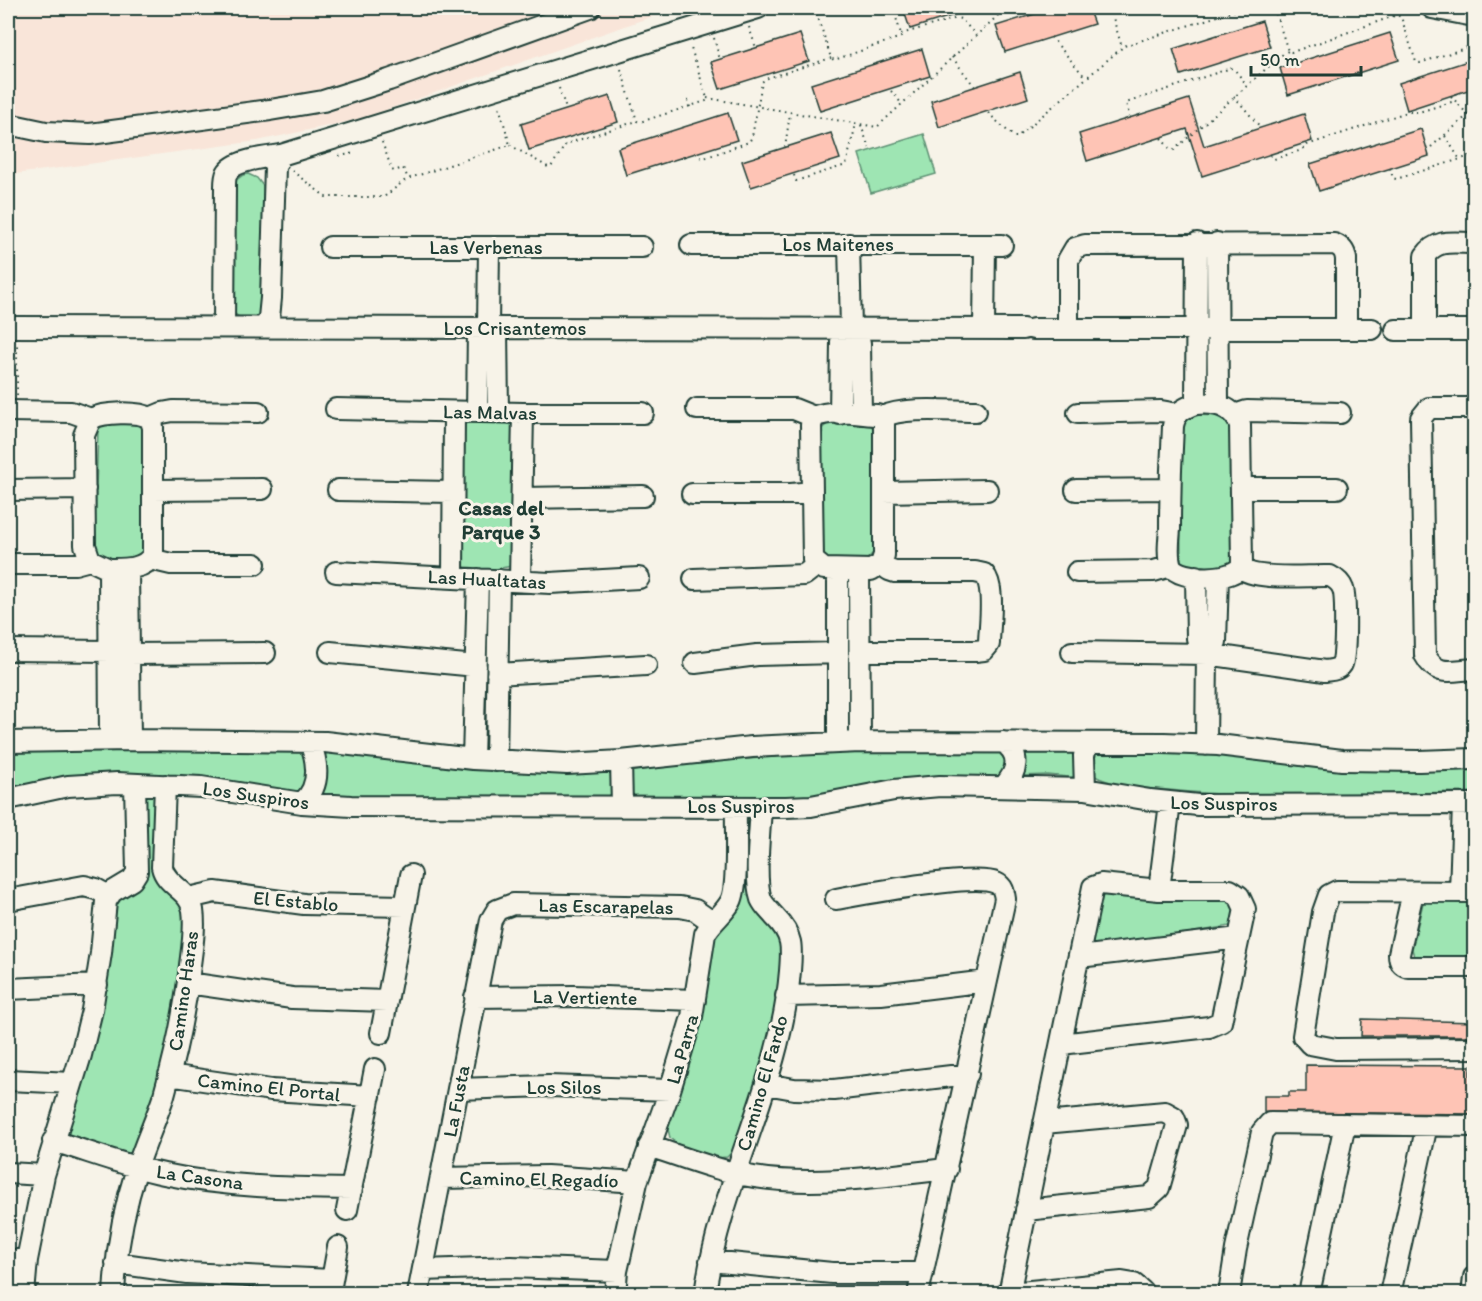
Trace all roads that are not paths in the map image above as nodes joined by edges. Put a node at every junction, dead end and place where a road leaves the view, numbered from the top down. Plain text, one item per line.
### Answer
1 (590, 8) edge
2 (1432, 8) edge
3 (760, 12) edge
4 (1474, 16) edge
5 (8, 123) edge
6 (283, 160) junction
7 (1197, 243) junction
8 (1217, 243) junction
9 (1474, 243) edge
10 (849, 244) junction
11 (691, 245) dead end
12 (330, 247) dead end
13 (489, 247) junction
14 (642, 247) dead end
15 (266, 326) junction
16 (12, 327) edge
17 (224, 327) junction
18 (487, 328) junction
19 (851, 328) junction
20 (1068, 328) junction
21 (1197, 328) junction
22 (984, 329) junction
23 (1217, 329) junction
24 (1346, 329) junction
25 (1372, 329) dead end
26 (1396, 330) dead end
27 (1425, 330) junction
28 (1474, 330) edge
29 (1196, 404) junction
30 (1218, 405) junction
31 (1474, 408) edge
32 (336, 409) dead end
33 (697, 409) dead end
34 (12, 411) edge
35 (976, 411) dead end
36 (258, 412) dead end
37 (454, 412) junction
38 (477, 412) junction
39 (498, 412) junction
40 (523, 413) junction
41 (643, 413) dead end
42 (1078, 413) dead end
43 (1340, 413) dead end
44 (840, 414) junction
45 (861, 414) junction
46 (1178, 414) junction
47 (1235, 415) junction
48 (814, 417) junction
49 (882, 417) junction
50 (150, 418) junction
51 (91, 419) junction
52 (1242, 488) junction
53 (1337, 488) dead end
54 (85, 489) junction
55 (262, 489) dead end
56 (1170, 489) junction
57 (8, 490) edge
58 (153, 490) junction
59 (338, 490) dead end
60 (987, 490) dead end
61 (1076, 490) dead end
62 (452, 492) junction
63 (812, 492) junction
64 (884, 492) junction
65 (692, 494) dead end
66 (643, 496) dead end
67 (522, 498) junction
68 (150, 559) junction
69 (90, 560) junction
70 (8, 564) edge
71 (255, 564) dead end
72 (880, 564) junction
73 (817, 565) junction
74 (1171, 566) junction
75 (1241, 568) junction
76 (119, 569) junction
77 (838, 570) junction
78 (859, 570) junction
79 (336, 572) dead end
80 (1077, 572) dead end
81 (1196, 576) junction
82 (1218, 577) junction
83 (453, 578) junction
84 (639, 578) dead end
85 (478, 579) junction
86 (694, 579) dead end
87 (500, 580) junction
88 (520, 581) junction
89 (8, 650) edge
90 (860, 651) junction
91 (119, 652) junction
92 (330, 652) dead end
93 (1072, 652) dead end
94 (265, 653) dead end
95 (838, 653) junction
96 (1207, 654) junction
97 (695, 663) dead end
98 (646, 664) dead end
99 (476, 666) junction
100 (1474, 669) edge
101 (497, 674) junction
102 (110, 740) junction
103 (130, 740) junction
104 (8, 741) edge
105 (310, 742) junction
106 (838, 742) junction
107 (860, 742) junction
108 (1003, 742) junction
109 (1087, 743) junction
110 (1206, 745) junction
111 (473, 759) junction
112 (1474, 759) edge
113 (496, 760) junction
114 (621, 761) junction
115 (135, 784) junction
116 (165, 785) junction
117 (1004, 786) junction
118 (1085, 789) junction
119 (8, 799) edge
120 (302, 803) junction
121 (1170, 803) junction
122 (1469, 804) edge
123 (622, 806) junction
124 (736, 807) junction
125 (761, 807) junction
126 (411, 875) dead end
127 (1159, 890) junction
128 (1413, 892) junction
129 (1467, 892) edge
130 (109, 896) junction
131 (189, 898) junction
132 (836, 899) dead end
133 (8, 900) edge
134 (405, 906) junction
135 (497, 910) joint
136 (712, 922) junction
137 (1239, 938) junction
138 (1079, 957) junction
139 (1474, 967) edge
140 (987, 981) junction
141 (188, 983) junction
142 (97, 985) junction
143 (8, 989) edge
144 (786, 996) junction
145 (475, 998) junction
146 (695, 1000) junction
147 (387, 1001) junction
148 (381, 1033) dead end
149 (1061, 1044) junction
150 (1474, 1048) edge
151 (375, 1070) dead end
152 (968, 1074) junction
153 (169, 1075) junction
154 (8, 1080) edge
155 (72, 1083) junction
156 (766, 1084) junction
157 (458, 1089) junction
158 (670, 1090) junction
159 (370, 1096) junction
160 (1044, 1123) junction
161 (1345, 1124) junction
162 (1427, 1125) junction
163 (1474, 1126) edge
164 (53, 1141) junction
165 (649, 1146) junction
166 (138, 1167) junction
167 (947, 1170) junction
168 (8, 1173) edge
169 (735, 1173) junction
170 (44, 1175) junction
171 (441, 1178) junction
172 (637, 1182) junction
173 (352, 1189) junction
174 (347, 1210) dead end
175 (1026, 1210) junction
176 (338, 1247) dead end
177 (8, 1260) edge
178 (27, 1260) junction
179 (710, 1262) junction
180 (117, 1263) junction
181 (423, 1270) junction
182 (617, 1271) junction
183 (923, 1273) junction
184 (1474, 1277) edge
185 (331, 1287) edge
186 (24, 1293) edge
187 (114, 1293) edge
188 (418, 1293) edge
189 (615, 1293) edge
190 (705, 1293) edge
191 (918, 1293) edge
192 (1009, 1293) edge
193 (1142, 1293) edge
194 (1228, 1293) edge
195 (1309, 1293) edge
196 (1390, 1293) edge
197 (1472, 1293) edge

1 - 5 street
2 - 4 street
3 - 6 street
6 - 15 street
6 - 17 street
7 - 8 street
7 - 20 street
7 - 21 street
8 - 23 street
8 - 24 street
9 - 27 street
10 - 11 street, Los Maitenes
10 - 19 street
10 - 22 street, Los Maitenes
12 - 13 street, Las Verbenas
13 - 14 street, Las Verbenas
13 - 18 street
15 - 17 street, Los Crisantemos
15 - 18 street, Los Crisantemos
16 - 17 street, Los Crisantemos
18 - 19 street, Los Crisantemos
18 - 38 street
18 - 39 street
19 - 22 street, Los Crisantemos
19 - 44 street
19 - 45 street
20 - 21 street, Los Crisantemos
20 - 22 street, Los Crisantemos
21 - 23 street, Los Crisantemos
21 - 29 street
23 - 24 street, Los Crisantemos
23 - 30 street
24 - 25 street, Los Crisantemos
26 - 27 street
27 - 28 street
29 - 30 street
29 - 46 street
30 - 47 street
31 - 100 street
32 - 37 street, Las Malvas
33 - 48 street
34 - 51 street
35 - 49 street
36 - 50 street
37 - 38 street, Las Malvas
37 - 62 street
38 - 39 street, Las Malvas
39 - 40 street, Las Malvas
40 - 41 street, Las Malvas
40 - 67 street
42 - 46 street
43 - 47 street
44 - 45 street
44 - 48 street
45 - 49 street
46 - 56 street
47 - 52 street
48 - 63 street
49 - 64 street
50 - 51 street
50 - 58 street
51 - 54 street
52 - 53 street
52 - 75 street
54 - 57 street
54 - 69 street
55 - 58 street
56 - 61 street
56 - 74 street
58 - 68 street
59 - 62 street
60 - 64 street
62 - 83 street
63 - 65 street
63 - 73 street
64 - 72 street
66 - 67 street
67 - 88 street
68 - 71 street
68 - 76 street
69 - 70 street
69 - 76 street
72 - 78 street
72 - 90 street
73 - 77 street
73 - 86 street
74 - 80 street
74 - 81 street
75 - 82 street
75 - 96 street
76 - 91 street
77 - 78 street
77 - 95 street
78 - 90 street
79 - 83 street, Las Hualtatas
81 - 82 street
81 - 96 street
82 - 96 street
83 - 85 street, Las Hualtatas
84 - 88 street, Las Hualtatas
85 - 87 street, Las Hualtatas
85 - 99 street
87 - 88 street, Las Hualtatas
87 - 101 street
89 - 91 street
90 - 107 street
91 - 94 street
91 - 102 street
91 - 103 street
92 - 99 street
93 - 96 street
95 - 97 street
95 - 106 street
96 - 110 street
98 - 101 street
99 - 111 street
101 - 113 street
102 - 103 street
102 - 104 street
103 - 105 street
105 - 111 street
105 - 120 street
106 - 107 street
106 - 114 street
107 - 108 street
108 - 109 street
108 - 117 street
109 - 110 street
109 - 118 street
110 - 112 street
111 - 113 street
113 - 114 street
114 - 123 street
115 - 116 street, Los Suspiros
115 - 119 street, Los Suspiros
115 - 130 street
116 - 120 street, Los Suspiros
116 - 131 street
117 - 118 street, Los Suspiros
117 - 125 street, Los Suspiros
118 - 121 street, Los Suspiros
120 - 123 street, Los Suspiros
121 - 122 street, Los Suspiros
121 - 127 street
122 - 129 street
123 - 124 street, Los Suspiros
124 - 125 street, Los Suspiros
124 - 136 street, La Parra
125 - 144 street, Camino El Fardo
126 - 134 street
127 - 137 street
127 - 138 street
128 - 129 street
128 - 139 street
128 - 150 street
130 - 133 street
130 - 142 street
131 - 134 street, El Establo
131 - 141 street, Camino Haras
132 - 140 street
134 - 147 street
135 - 136 street, Las Escarapelas
135 - 145 street, La Fusta
136 - 146 street, La Parra
137 - 138 street
137 - 149 street
138 - 149 street
140 - 144 street
140 - 152 street
141 - 147 street
141 - 153 street, Camino Haras
142 - 143 street
142 - 155 street
144 - 156 street, Camino El Fardo
145 - 146 street, La Vertiente
145 - 157 street, La Fusta
146 - 158 street, La Parra
147 - 148 street
149 - 160 street
151 - 159 street
152 - 156 street
152 - 167 street
153 - 159 street, Camino El Portal
153 - 166 street, Camino Haras
154 - 155 street
155 - 164 street
156 - 169 street, Camino El Fardo
157 - 158 street, Los Silos
157 - 171 street, La Fusta
158 - 165 street, La Parra
159 - 173 street
160 - 175 street
160 - 175 street
161 - 162 street
161 - 194 street
161 - 195 street
162 - 163 street
162 - 196 street
164 - 166 street, La Casona
164 - 170 street
165 - 169 street
165 - 172 street, La Parra
166 - 173 street, La Casona
166 - 180 street, Camino Haras
167 - 169 street
167 - 183 street
168 - 170 street
169 - 179 street, Camino El Fardo
170 - 178 street
171 - 172 street, Camino El Regadío
171 - 181 street, La Fusta
172 - 182 street, La Parra
173 - 174 street
175 - 192 street
176 - 185 street
177 - 178 street
178 - 186 street
179 - 183 street
179 - 190 street, Camino El Fardo
180 - 185 street
180 - 187 street, Camino Haras
181 - 182 street
181 - 188 street, La Fusta
182 - 189 street, La Parra
183 - 191 street
184 - 197 street
192 - 193 street

